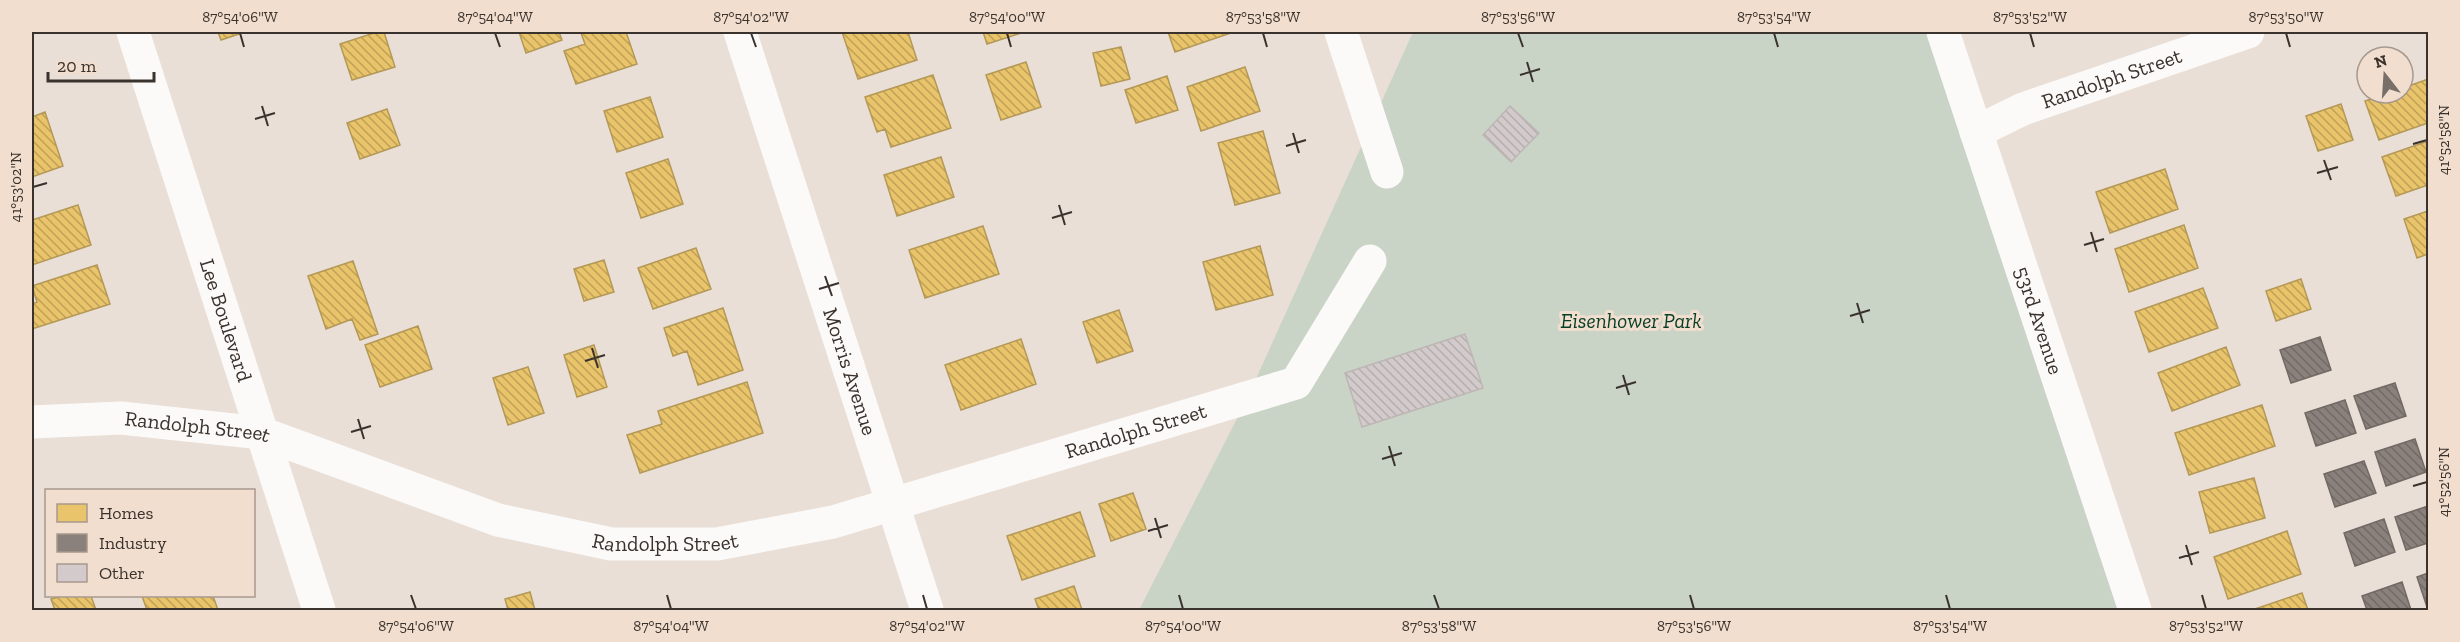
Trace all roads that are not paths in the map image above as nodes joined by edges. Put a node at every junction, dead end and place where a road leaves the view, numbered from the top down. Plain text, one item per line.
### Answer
1 (133, 32) edge
2 (740, 32) edge
3 (1341, 32) edge
4 (1943, 32) edge
5 (2248, 32) edge
6 (1976, 132) junction
7 (1387, 172) dead end
8 (1370, 261) dead end
9 (32, 422) edge
10 (261, 433) junction
11 (892, 503) junction
12 (319, 610) edge
13 (927, 610) edge
14 (2135, 610) edge

1 - 10 street, Lee Boulevard
2 - 11 street, Morris Avenue
3 - 7 street
4 - 6 street, 53rd Avenue
5 - 6 street, Randolph Street
6 - 14 street, 53rd Avenue
8 - 11 street, Randolph Street
9 - 10 street, Randolph Street
10 - 11 street, Randolph Street
10 - 12 street, Lee Boulevard
11 - 13 street, Morris Avenue

